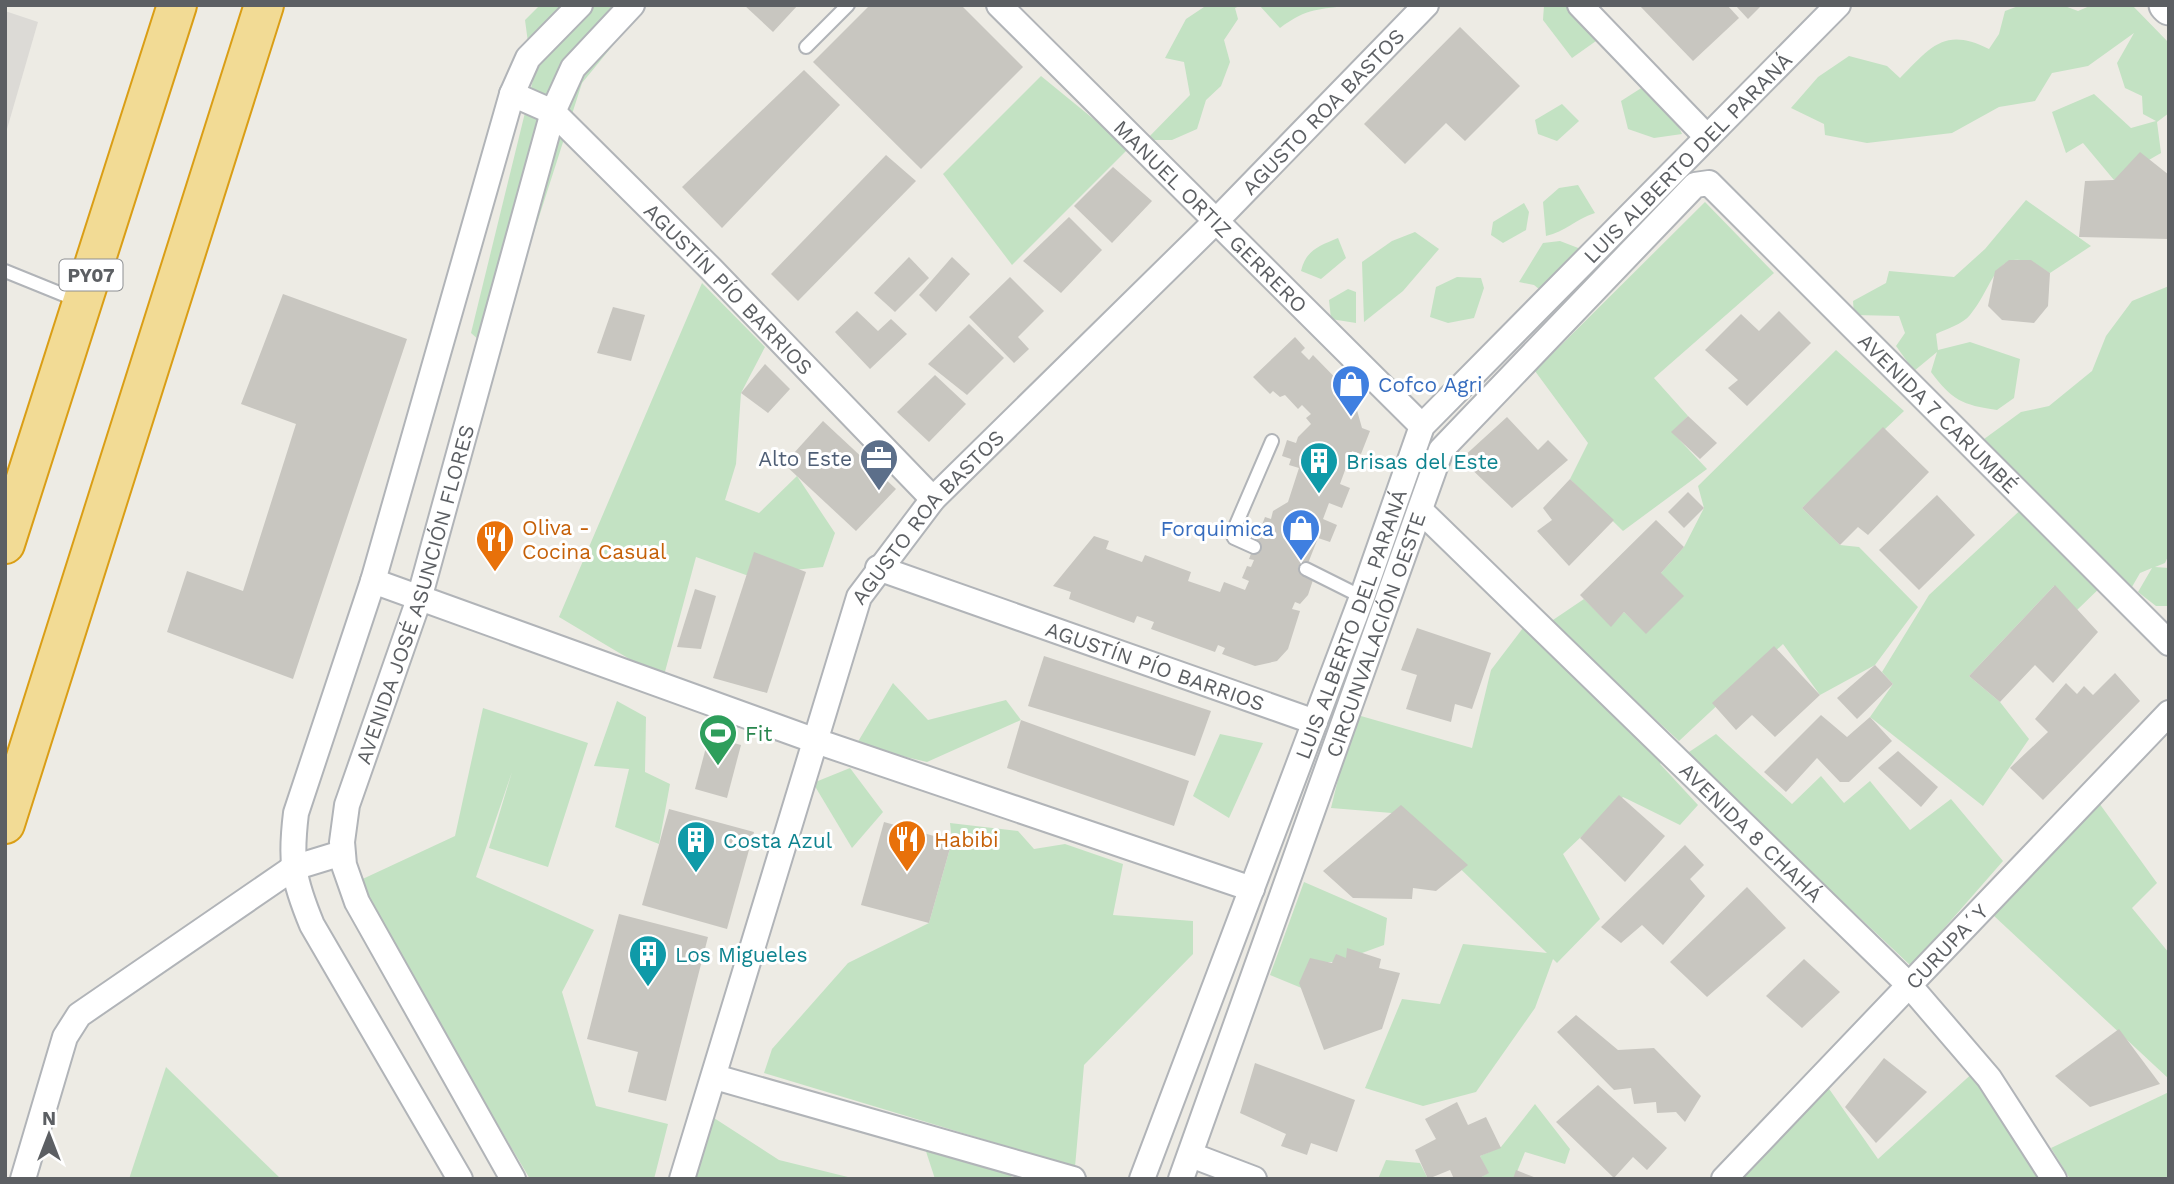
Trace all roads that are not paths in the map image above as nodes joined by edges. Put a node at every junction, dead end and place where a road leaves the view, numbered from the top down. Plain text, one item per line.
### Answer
1 (177, 5) edge
2 (264, 5) edge
3 (580, 5) edge
4 (632, 5) edge
5 (848, 5) edge
6 (1426, 5) edge
7 (1580, 5) edge
8 (1838, 5) edge
9 (1013, 10) edge
10 (806, 47) dead end
11 (512, 94) junction
12 (553, 113) junction
13 (1707, 137) junction
14 (1709, 183) joint
15 (1216, 221) junction
16 (5, 271) edge
17 (82, 303) junction
18 (1422, 426) junction
19 (1272, 441) dead end
20 (933, 499) junction
21 (1420, 510) junction
22 (9, 522) edge
23 (1254, 547) dead end
24 (878, 569) junction
25 (1306, 569) dead end
26 (373, 581) junction
27 (1362, 597) junction
28 (419, 599) junction
29 (2169, 643) edge
30 (2169, 713) edge
31 (1315, 722) junction
32 (816, 741) junction
33 (5, 824) edge
34 (342, 853) junction
35 (293, 868) junction
36 (1252, 889) junction
37 (1910, 986) junction
38 (715, 1077) junction
39 (1191, 1155) junction
40 (23, 1179) edge
41 (460, 1179) edge
42 (513, 1179) edge
43 (682, 1179) edge
44 (1073, 1179) edge
45 (1142, 1179) edge
46 (1181, 1179) edge
47 (1254, 1179) edge
48 (1724, 1179) edge
49 (2054, 1179) edge

1 - 17 highway, PY07
2 - 33 highway
3 - 11 street, AVENIDA JOSÉ ASUNCIÓN FLORES
4 - 12 street, AVENIDA JOSÉ ASUNCIÓN FLORES
5 - 10 lane
6 - 15 street, AGUSTO ROA BASTOS
7 - 13 street
8 - 13 street, LUIS ALBERTO DEL PARANÁ
9 - 15 street, MANUEL ORTIZ GERRERO
11 - 12 street, AGUSTÍN PÍO BARRIOS
11 - 26 street, AVENIDA JOSÉ ASUNCIÓN FLORES
12 - 20 street, AGUSTÍN PÍO BARRIOS
12 - 28 street, AVENIDA JOSÉ ASUNCIÓN FLORES
13 - 18 street, LUIS ALBERTO DEL PARANÁ
14 - 21 street, CIRCUNVALACIÓN OESTE
14 - 29 street, AVENIDA 7 CARUMBÉ
15 - 18 street, MANUEL ORTIZ GERRERO
15 - 20 street, AGUSTO ROA BASTOS
16 - 17 lane
17 - 22 highway, PY07
18 - 27 street, LUIS ALBERTO DEL PARANÁ
19 - 23 lane
20 - 24 street, AGUSTO ROA BASTOS
21 - 37 street, AVENIDA 8 CHAHÁ
21 - 39 street, CIRCUNVALACIÓN OESTE
24 - 31 street, AGUSTÍN PÍO BARRIOS
24 - 32 street, AGUSTO ROA BASTOS
25 - 27 lane
26 - 28 street
26 - 35 street, AVENIDA JOSÉ ASUNCIÓN FLORES
27 - 31 street, LUIS ALBERTO DEL PARANÁ
28 - 32 street
28 - 34 street, AVENIDA JOSÉ ASUNCIÓN FLORES
30 - 37 street, CURUPA´Y
31 - 36 street, LUIS ALBERTO DEL PARANÁ
32 - 36 street
32 - 38 street, AGUSTO ROA BASTOS
34 - 35 street
34 - 42 street, AVENIDA JOSÉ ASUNCIÓN FLORES
35 - 40 street
35 - 41 street, AVENIDA JOSÉ ASUNCIÓN FLORES
36 - 45 street, LUIS ALBERTO DEL PARANÁ
37 - 48 street, CURUPA´Y
37 - 49 street, AVENIDA 8 CHAHÁ
38 - 43 street, AGUSTO ROA BASTOS
38 - 44 street
39 - 46 street, CIRCUNVALACIÓN OESTE
39 - 47 street

